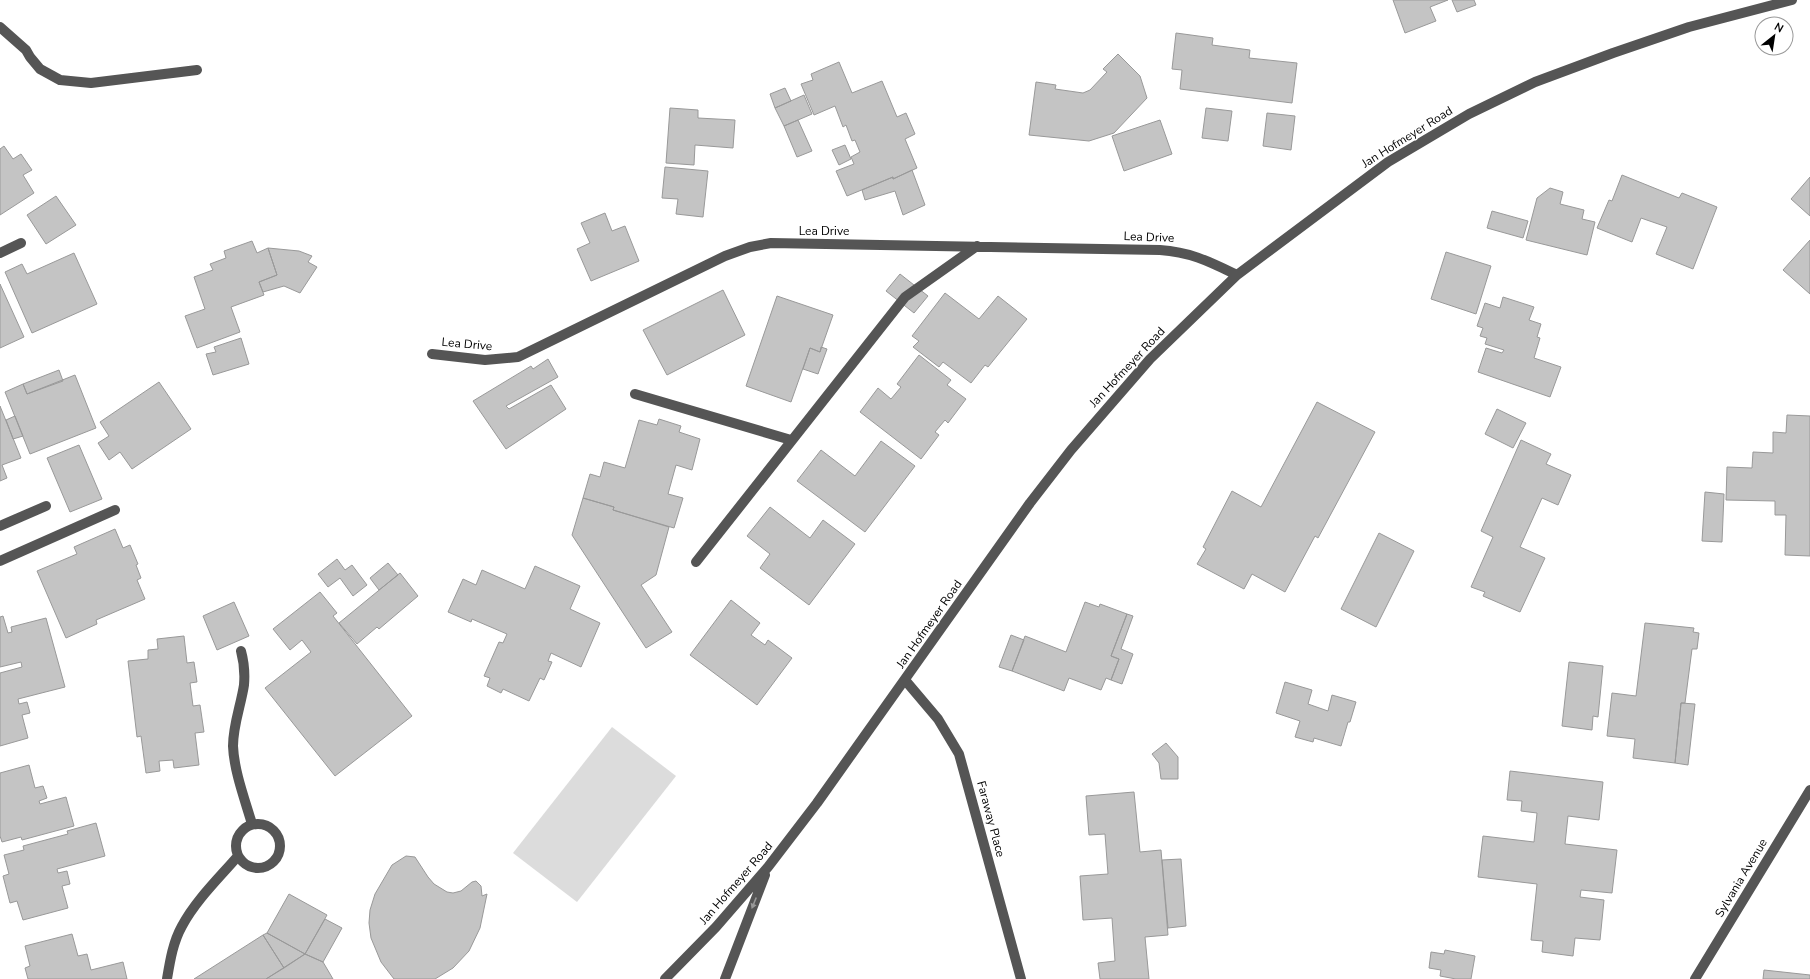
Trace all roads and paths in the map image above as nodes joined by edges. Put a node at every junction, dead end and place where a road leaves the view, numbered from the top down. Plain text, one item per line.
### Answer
1 (1792, 0) edge
2 (0, 27) edge
3 (197, 70) dead end
4 (21, 243) dead end
5 (977, 246) junction
6 (0, 253) edge
7 (1237, 275) junction
8 (432, 354) dead end
9 (635, 394) dead end
10 (791, 440) junction
11 (46, 506) dead end
12 (115, 510) dead end
13 (0, 526) edge
14 (0, 562) edge
15 (696, 562) dead end
16 (241, 651) dead end
17 (905, 680) junction
18 (1810, 790) edge
19 (252, 824) junction
20 (238, 856) junction
21 (768, 867) junction
22 (167, 979) edge
23 (665, 979) edge
24 (726, 979) edge
25 (1022, 979) edge
26 (1695, 979) edge

1 - 7 street, Jan Hofmeyer Road
2 - 3 street
4 - 6 street
5 - 7 street, Lea Drive
5 - 8 street, Lea Drive
5 - 10 street
7 - 17 street, Jan Hofmeyer Road
9 - 10 street
10 - 15 street
11 - 13 street
12 - 14 street
16 - 19 street
17 - 21 street, Jan Hofmeyer Road
17 - 25 street, Faraway Place
18 - 26 street, Sylvania Avenue
19 - 20 street
19 - 20 street
20 - 22 street
21 - 23 street, Jan Hofmeyer Road
21 -> 24 street

